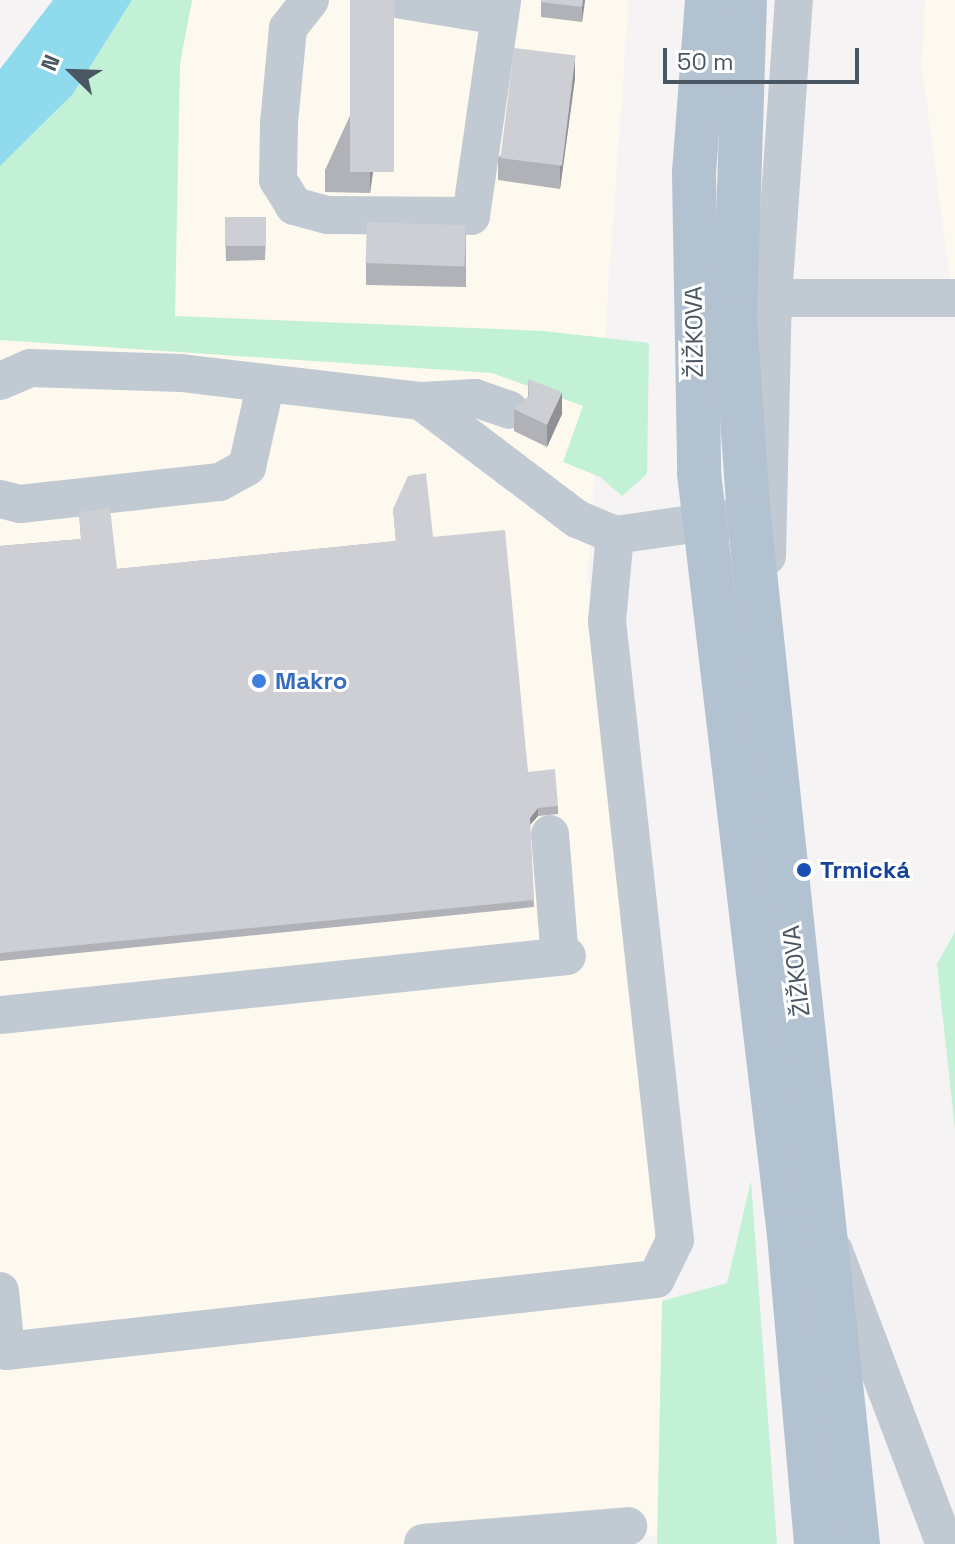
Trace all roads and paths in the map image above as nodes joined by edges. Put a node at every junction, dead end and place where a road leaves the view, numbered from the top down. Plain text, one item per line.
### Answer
1 (310, 0) edge
2 (402, 0) edge
3 (707, 0) edge
4 (745, 0) edge
5 (794, 0) edge
6 (501, 8) edge
7 (773, 298) junction
8 (955, 298) edge
9 (0, 381) edge
10 (266, 383) junction
11 (421, 401) junction
12 (509, 410) dead end
13 (0, 499) edge
14 (749, 516) junction
15 (703, 522) junction
16 (615, 535) junction
17 (762, 659) junction
18 (550, 834) dead end
19 (0, 1015) edge
20 (827, 1235) junction
21 (0, 1291) edge
22 (628, 1526) dead end
23 (423, 1543) edge
24 (816, 1544) edge
25 (858, 1544) edge
26 (945, 1544) edge

1 - 6 street
2 - 6 street
3 - 15 main road, ŽIŽKOVA
4 - 14 main road, ŽIŽKOVA
5 - 7 street, ŽIŽKOVA
7 - 8 street
7 - 17 street, ŽIŽKOVA
9 - 10 street
10 - 11 street
10 - 13 street
11 - 12 street
11 - 16 street
14 - 15 street
14 - 17 main road, ŽIŽKOVA
15 - 16 street
15 - 24 main road, ŽIŽKOVA
16 - 21 street
17 - 20 main road, ŽIŽKOVA
18 - 19 street
20 - 25 main road, ŽIŽKOVA
20 - 26 street, ŽIŽKOVA
22 - 23 street

